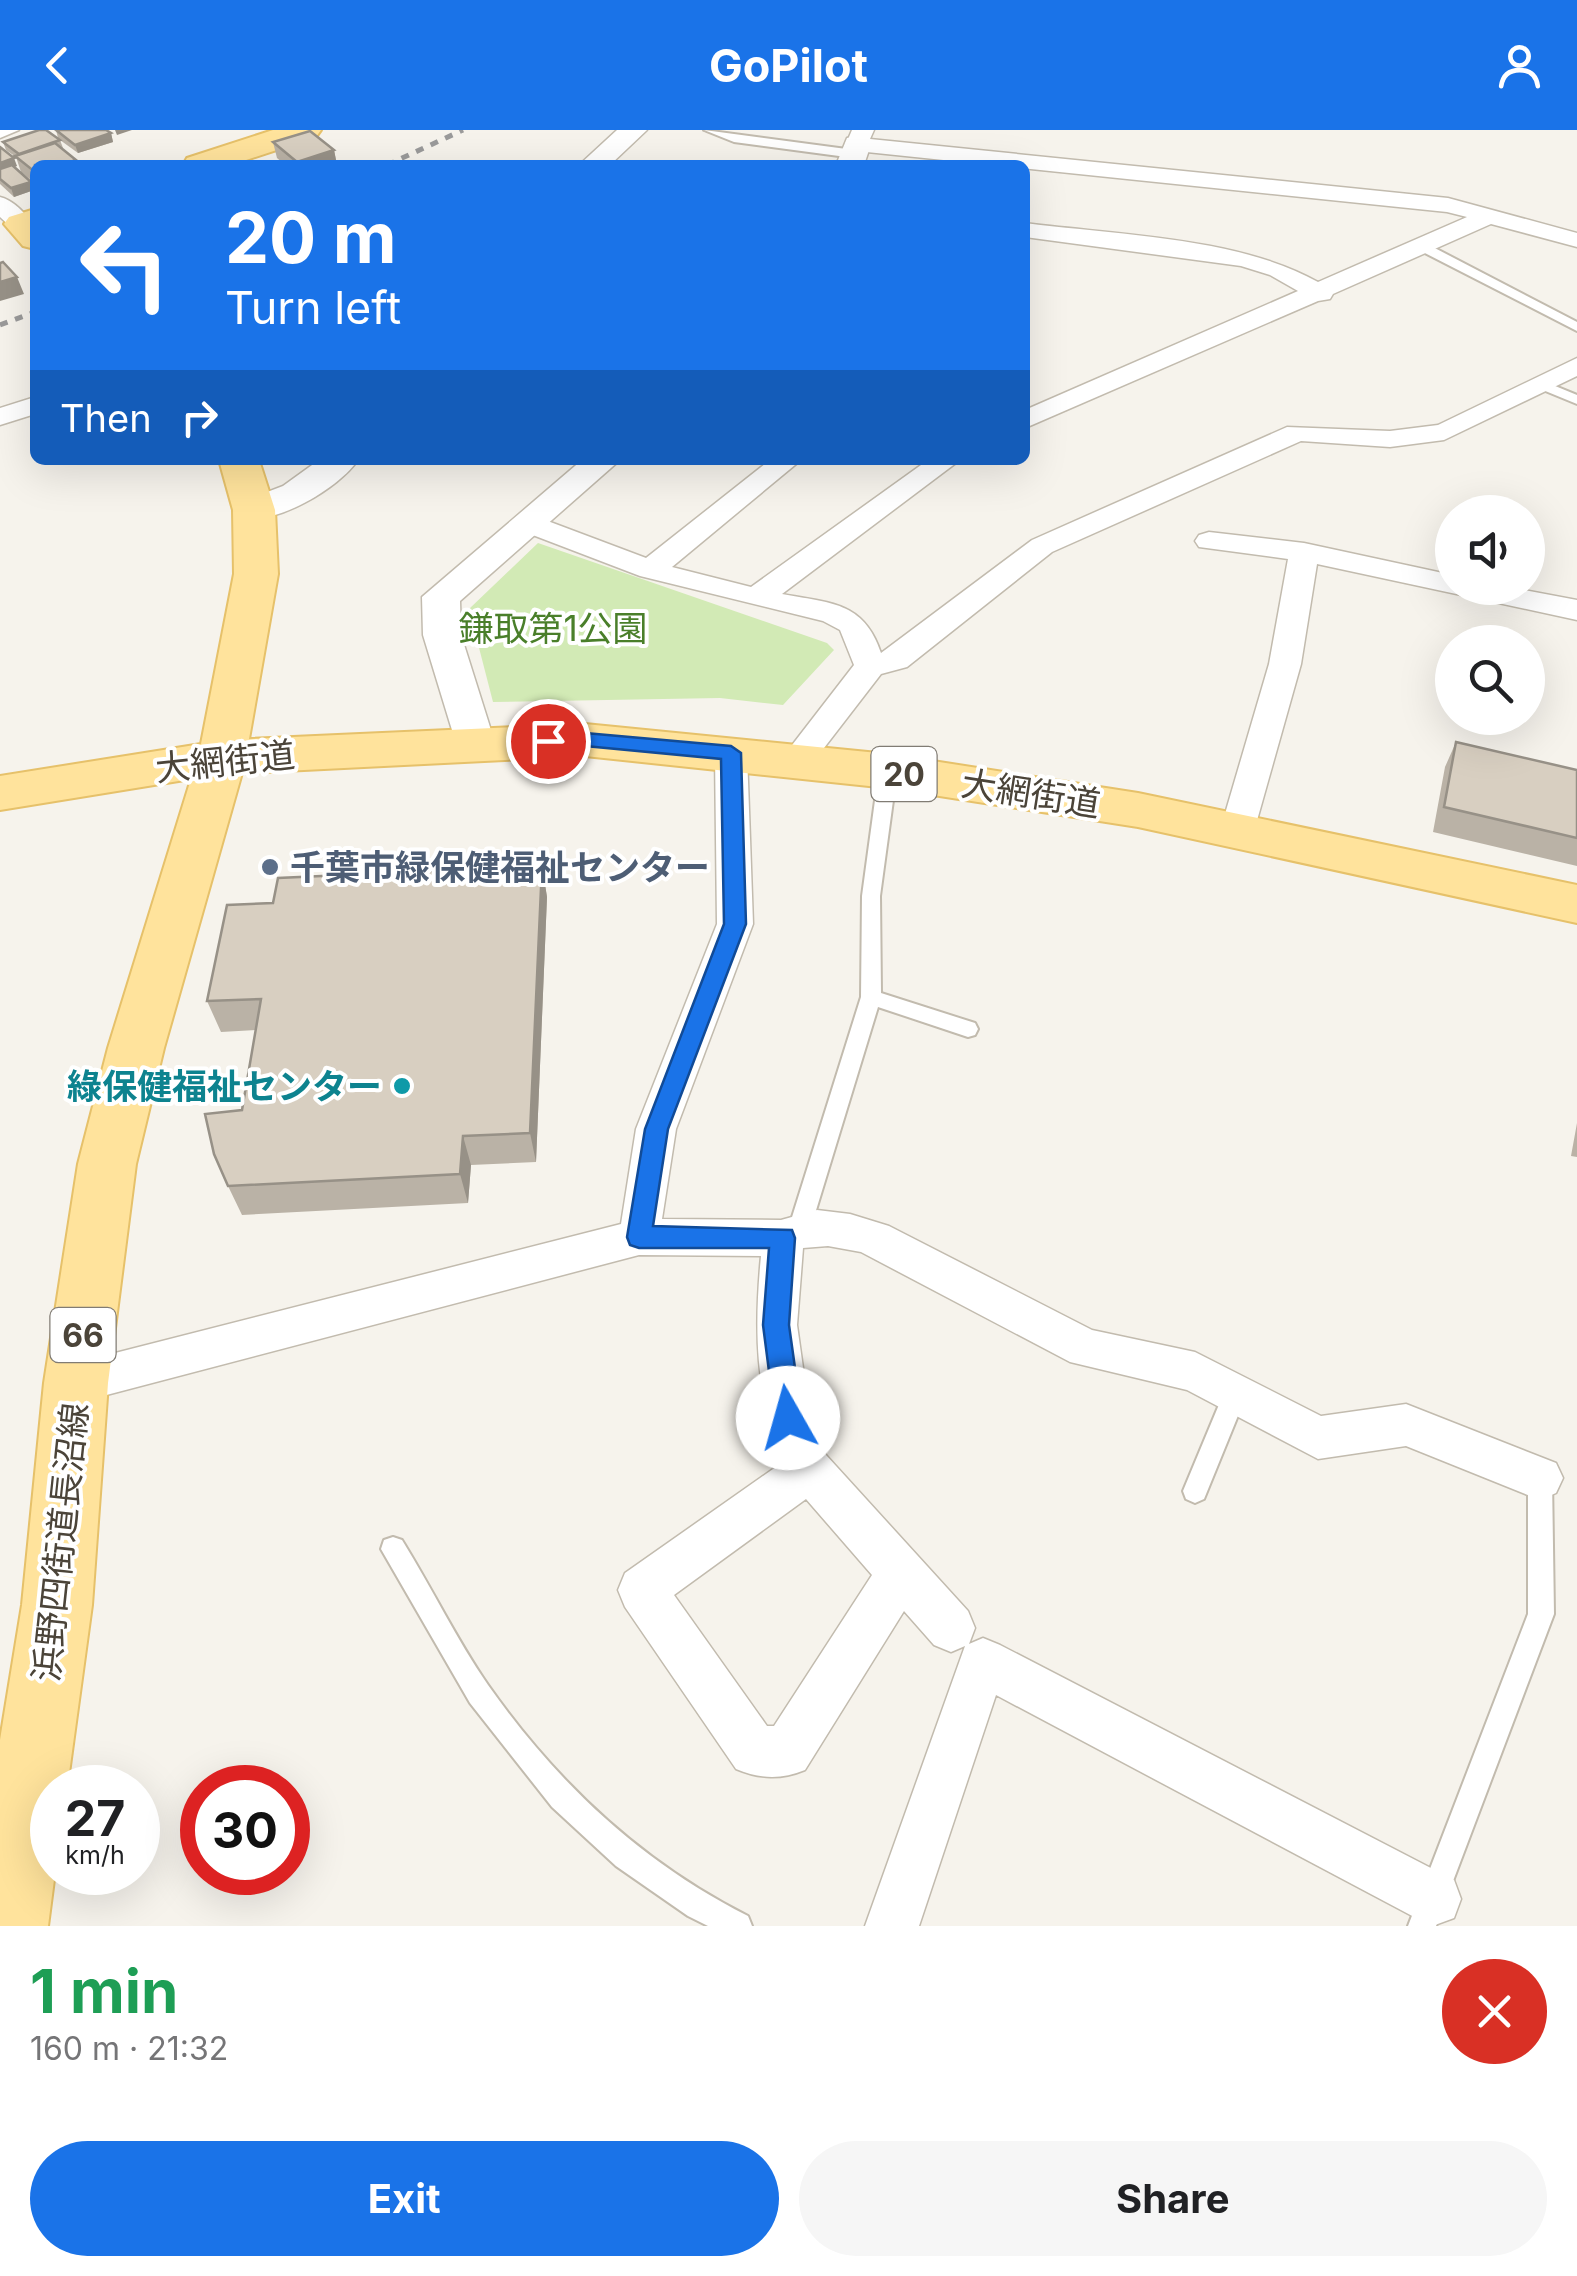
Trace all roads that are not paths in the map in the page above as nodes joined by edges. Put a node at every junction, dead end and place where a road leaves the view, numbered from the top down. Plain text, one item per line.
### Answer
1 (8, 130) edge
2 (306, 130) edge
3 (633, 130) edge
4 (710, 130) edge
5 (0, 132) edge
6 (856, 148) edge
7 (214, 160) edge
8 (599, 160) edge
9 (981, 160) edge
10 (1030, 165) edge
11 (1490, 216) junction
12 (1030, 231) edge
13 (1577, 240) edge
14 (1423, 247) junction
15 (1321, 294) junction
16 (1577, 327) edge
17 (1577, 366) edge
18 (1543, 384) junction
19 (1577, 400) edge
20 (30, 407) edge
21 (0, 417) edge
22 (1030, 418) edge
23 (240, 465) edge
24 (334, 465) edge
25 (598, 465) edge
26 (781, 465) edge
27 (939, 465) edge
28 (254, 510) junction
29 (527, 523) junction
30 (1209, 541) dead end
31 (1304, 552) junction
32 (650, 570) junction
33 (1435, 578) edge
34 (756, 598) junction
35 (1545, 603) edge
36 (1577, 610) edge
37 (870, 666) junction
38 (474, 743) junction
39 (731, 753) junction
40 (222, 757) junction
41 (795, 762) junction
42 (888, 771) junction
43 (0, 793) edge
44 (1236, 831) junction
45 (1577, 904) edge
46 (871, 998) junction
47 (968, 1029) dead end
48 (791, 1234) junction
49 (639, 1237) junction
50 (76, 1382) junction
51 (1236, 1391) junction
52 (808, 1470) junction
53 (1540, 1478) joint
54 (1195, 1490) dead end
55 (392, 1549) dead end
56 (900, 1575) junction
57 (951, 1628) dead end
58 (9, 1894) edge
59 (1429, 1912) edge
60 (738, 1926) edge
61 (892, 1926) edge

1 - 5 street
2 - 7 main road
3 - 8 street
4 - 6 lane
6 - 9 street
10 - 11 street
11 - 13 street
11 - 14 street
12 - 15 street
14 - 15 street
14 - 16 lane
15 - 22 street
17 - 18 street
18 - 19 lane
18 - 37 street
20 - 21 street
23 - 28 main road, 浜野四街道長沼線 / 66
24 - 28 street
25 - 29 street
26 - 32 street
27 - 34 street
28 - 40 main road, 浜野四街道長沼線 / 66
29 - 32 street
29 - 38 street
30 - 31 street
31 - 33 street
31 - 44 street
32 - 34 street
34 - 37 street
35 - 36 street
37 - 41 street
38 - 39 main road, 大網街道 / 20
38 - 40 main road, 大網街道 / 20
39 - 41 main road, 大網街道 / 20
39 - 49 street
40 - 43 main road, 大網街道 / 20
40 - 50 main road, 浜野四街道長沼線 / 66
41 - 42 main road, 大網街道 / 20
42 - 44 main road, 大網街道 / 20
42 - 46 lane
44 - 45 main road, 大網街道 / 20
46 - 47 lane
46 - 48 lane
48 - 49 street
48 - 51 street
48 - 52 street
49 - 50 street
50 - 58 main road, 浜野四街道長沼線 / 66
51 - 53 street
51 - 54 lane
52 - 56 street
52 - 56 street
53 - 59 lane
55 - 60 lane
56 - 57 street
59 - 61 street

